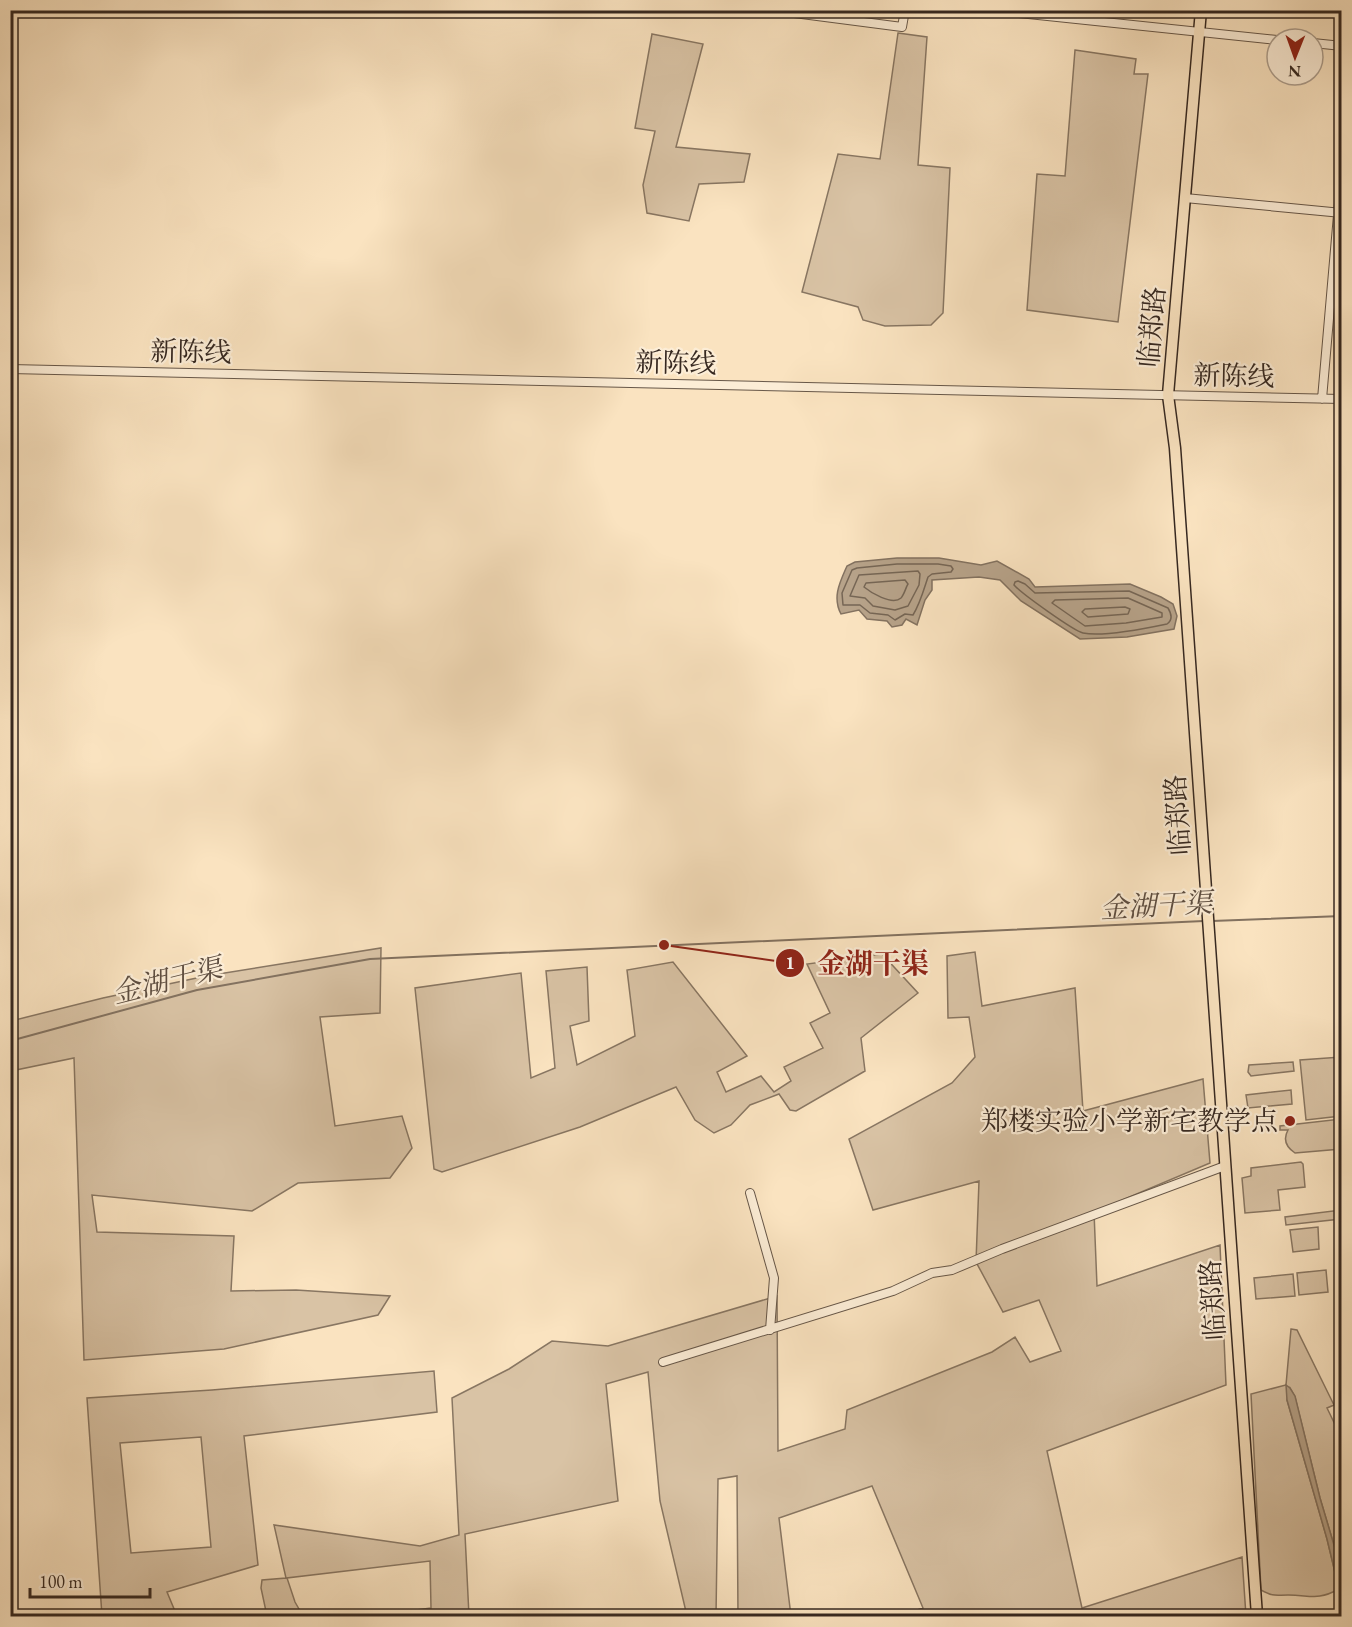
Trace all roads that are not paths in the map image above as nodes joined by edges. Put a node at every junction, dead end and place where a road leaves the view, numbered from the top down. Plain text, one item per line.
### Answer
1 (771, 10) edge
2 (905, 10) edge
3 (990, 10) edge
4 (1201, 10) edge
5 (1039, 13) edge
6 (1199, 31) junction
7 (1265, 39) edge
8 (1325, 45) edge
9 (1341, 46) edge
10 (1341, 169) edge
11 (1185, 198) junction
12 (1340, 213) edge
13 (10, 369) edge
14 (1168, 395) junction
15 (1322, 399) junction
16 (1341, 399) edge
17 (1226, 1166) junction
18 (750, 1193) dead end
19 (770, 1330) junction
20 (663, 1362) dead end
21 (1257, 1617) edge

1 - 2 street
3 - 5 street
4 - 6 main road, 临郑路
5 - 6 street
6 - 7 street
6 - 11 main road, 临郑路
8 - 9 street
10 - 12 street
11 - 12 street
11 - 14 main road, 临郑路
12 - 15 street
13 - 14 street, 新陈线
14 - 15 street, 新陈线
14 - 17 main road, 临郑路
15 - 16 street, 新陈线
17 - 19 street
17 - 21 main road, 临郑路
18 - 19 street
19 - 20 street

